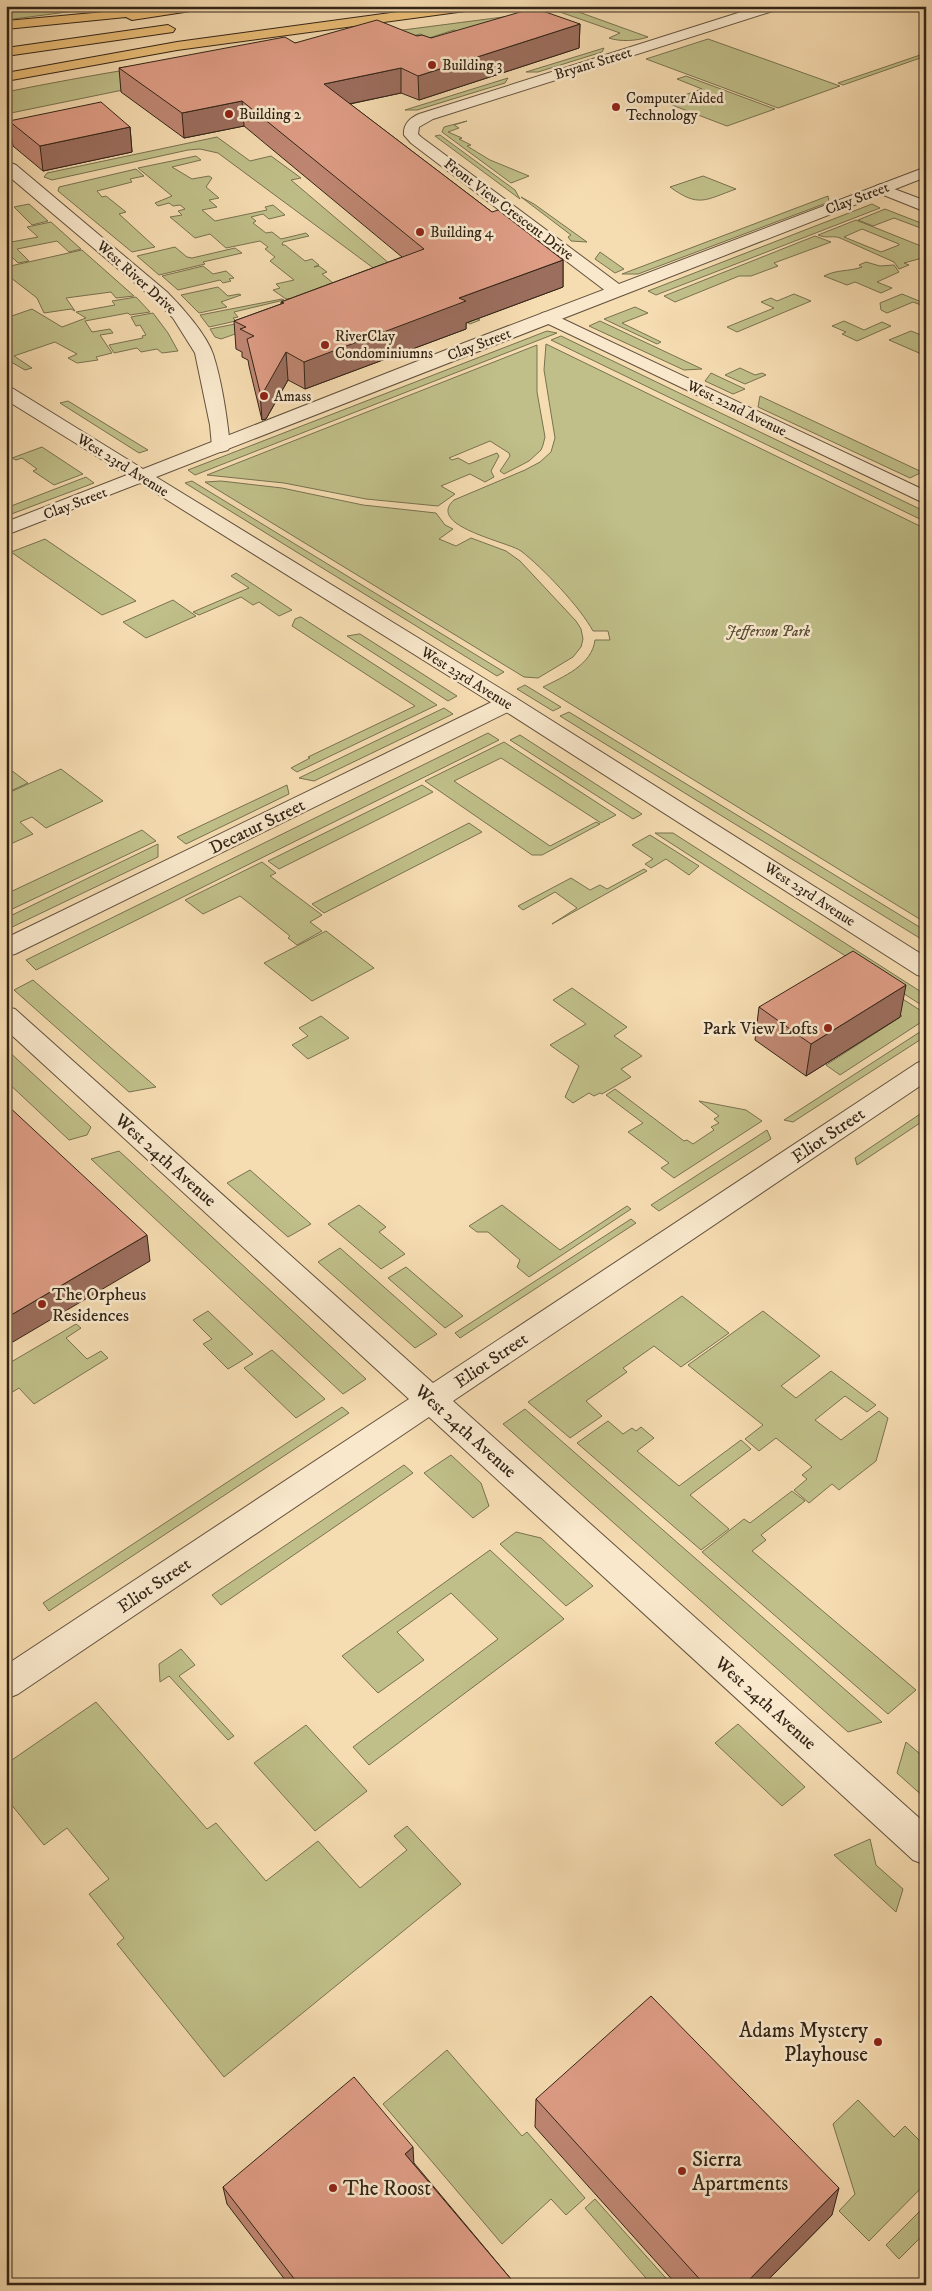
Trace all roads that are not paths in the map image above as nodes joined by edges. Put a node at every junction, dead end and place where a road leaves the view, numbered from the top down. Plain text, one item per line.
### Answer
1 (197, 6) edge
2 (473, 6) edge
3 (774, 6) edge
4 (921, 6) edge
5 (926, 8) edge
6 (6, 25) edge
7 (181, 28) dead end
8 (6, 33) edge
9 (6, 52) edge
10 (6, 77) edge
11 (414, 124) joint
12 (9, 169) edge
13 (926, 172) edge
14 (881, 189) junction
15 (926, 207) edge
16 (617, 291) junction
17 (548, 317) junction
18 (6, 392) edge
19 (221, 446) junction
20 (142, 476) junction
21 (926, 498) edge
22 (6, 529) edge
23 (508, 703) junction
24 (6, 948) edge
25 (926, 969) edge
26 (6, 1015) edge
27 (926, 1070) edge
28 (431, 1400) junction
29 (6, 1684) edge
30 (926, 1848) edge

1 - 6 highway
1 - 8 highway
2 - 10 highway
3 - 11 street, Bryant Street
4 - 5 street
7 - 9 highway
11 - 16 street, Front View Crescent Drive
12 - 19 street, West River Drive
13 - 14 street, Clay Street
14 - 15 street
14 - 16 street, Clay Street
16 - 17 street, Clay Street
17 - 19 street, Clay Street
17 - 21 street, West 22nd Avenue
18 - 20 street, West 23rd Avenue
19 - 20 street, Clay Street
20 - 22 street, Clay Street
20 - 23 street, West 23rd Avenue
23 - 24 street, Decatur Street
23 - 25 street, West 23rd Avenue
26 - 28 street, West 24th Avenue
27 - 28 street, Eliot Street
28 - 29 street, Eliot Street
28 - 30 street, West 24th Avenue

